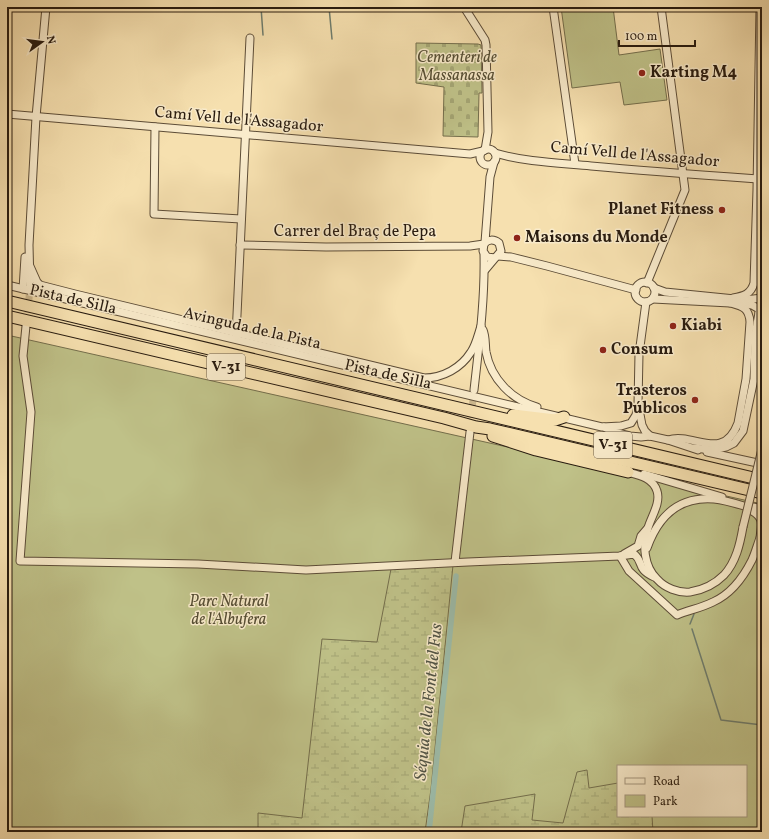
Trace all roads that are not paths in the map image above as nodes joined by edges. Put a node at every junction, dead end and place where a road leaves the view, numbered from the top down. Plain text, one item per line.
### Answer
1 (46, 7) edge
2 (464, 7) edge
3 (554, 7) edge
4 (661, 7) edge
5 (760, 7) edge
6 (762, 16) edge
7 (760, 30) junction
8 (250, 38) dead end
9 (7, 114) edge
10 (36, 117) junction
11 (155, 127) junction
12 (488, 132) junction
13 (246, 134) junction
14 (484, 151) junction
15 (494, 152) junction
16 (470, 154) junction
17 (511, 158) junction
18 (482, 162) junction
19 (494, 162) junction
20 (575, 164) junction
21 (684, 174) junction
22 (490, 177) junction
23 (758, 179) junction
24 (760, 190) edge
25 (241, 219) junction
26 (488, 226) junction
27 (494, 240) junction
28 (240, 245) junction
29 (29, 246) junction
30 (484, 248) junction
31 (501, 249) junction
32 (496, 257) junction
33 (511, 257) junction
34 (29, 264) junction
35 (762, 268) edge
36 (485, 270) junction
37 (647, 283) junction
38 (7, 285) edge
39 (30, 286) tunnel mouth
40 (654, 288) junction
41 (23, 289) junction
42 (636, 290) junction
43 (75, 294) junction
44 (62, 298) junction
45 (733, 298) junction
46 (762, 299) edge
47 (649, 300) junction
48 (7, 301) edge
49 (726, 302) junction
50 (110, 306) junction
51 (129, 311) junction
52 (759, 311) junction
53 (7, 316) edge
54 (762, 323) edge
55 (26, 326) tunnel mouth
56 (481, 326) junction
57 (236, 336) junction
58 (755, 344) junction
59 (746, 379) junction
60 (474, 390) tunnel mouth
61 (638, 404) junction
62 (463, 409) junction
63 (547, 413) junction
64 (564, 418) junction
65 (632, 423) junction
66 (602, 427) junction
67 (473, 430) junction
68 (647, 434) junction
69 (668, 440) junction
70 (694, 448) junction
71 (762, 449) edge
72 (762, 464) edge
73 (628, 472) junction
74 (762, 480) edge
75 (762, 493) edge
76 (762, 509) edge
77 (648, 528) junction
78 (761, 536) edge
79 (646, 552) junction
80 (620, 556) junction
81 (455, 562) junction
82 (654, 577) junction

1 - 10 street
2 - 12 street
3 - 20 street
4 - 21 street
5 - 7 street
6 - 7 street
7 - 23 street
8 - 13 street
9 - 10 street, Camí Vell de l'Assagador
10 - 11 street, Camí Vell de l'Assagador
10 - 29 street
11 - 13 street, Camí Vell de l'Assagador
11 - 25 street
12 - 14 street
12 - 15 street
13 - 16 street, Camí Vell de l'Assagador
13 - 25 street
14 - 15 street
14 - 16 street, Camí Vell de l'Assagador
14 - 18 street
15 - 17 street, Camí Vell de l'Assagador
15 - 19 street
16 - 18 street, Camí Vell de l'Assagador
17 - 19 street, Camí Vell de l'Assagador
17 - 20 street, Camí Vell de l'Assagador
18 - 19 street
18 - 22 street
19 - 22 street
20 - 21 street, Camí Vell de l'Assagador
21 - 23 street, Camí Vell de l'Assagador
21 - 37 street
22 - 26 street
23 - 24 street
24 - 35 street
24 - 45 street
25 - 28 street
26 - 27 street
26 - 30 street
27 - 30 street
27 - 31 street
28 - 30 street, Carrer del Braç de Pepa
28 - 57 street
29 - 34 street
29 - 41 street
30 - 32 street
30 - 36 street
31 - 32 street
31 - 33 street
32 - 33 street
32 - 36 street
33 - 42 street
34 - 39 street
34 - 43 street, Avinguda de la Pista
36 - 56 street
37 - 40 street
37 - 42 street
38 - 41 street, Avinguda de la Pista
40 - 45 street
40 - 47 street
41 - 44 street, Avinguda de la Pista
42 - 47 street
43 - 44 street
43 - 50 street, Avinguda de la Pista
44 - 50 street, Avinguda de la Pista
45 - 46 street
46 - 52 street
47 - 49 street
47 - 61 street
48 - 62 highway, Pista de Silla / V-31
49 - 52 street
49 - 59 street
50 - 51 street, Avinguda de la Pista
50 - 51 street
51 - 57 street, Avinguda de la Pista
52 - 54 street
52 - 58 street
53 - 67 highway, Pista de Silla / V-31
55 - 81 street
56 - 57 street, Avinguda de la Pista
56 - 60 street
56 - 63 street
57 - 63 street, Avinguda de la Pista
58 - 59 street
58 - 70 street
59 - 69 street
61 - 65 street
61 - 68 street
62 - 64 highway
62 - 74 highway, Pista de Silla / V-31
63 - 64 street, Avinguda de la Pista
64 - 66 street, Avinguda de la Pista
65 - 66 street, Avinguda de la Pista
65 - 68 street
66 - 68 street
67 - 73 highway
67 - 75 highway, Pista de Silla / V-31
67 - 81 street
68 - 69 street
69 - 70 street
70 - 72 street
71 - 82 street, bridge
73 - 77 street
73 - 79 street
76 - 78 street
77 - 79 street
77 - 80 street
78 - 80 street
79 - 82 street
80 - 81 street
80 - 82 street

